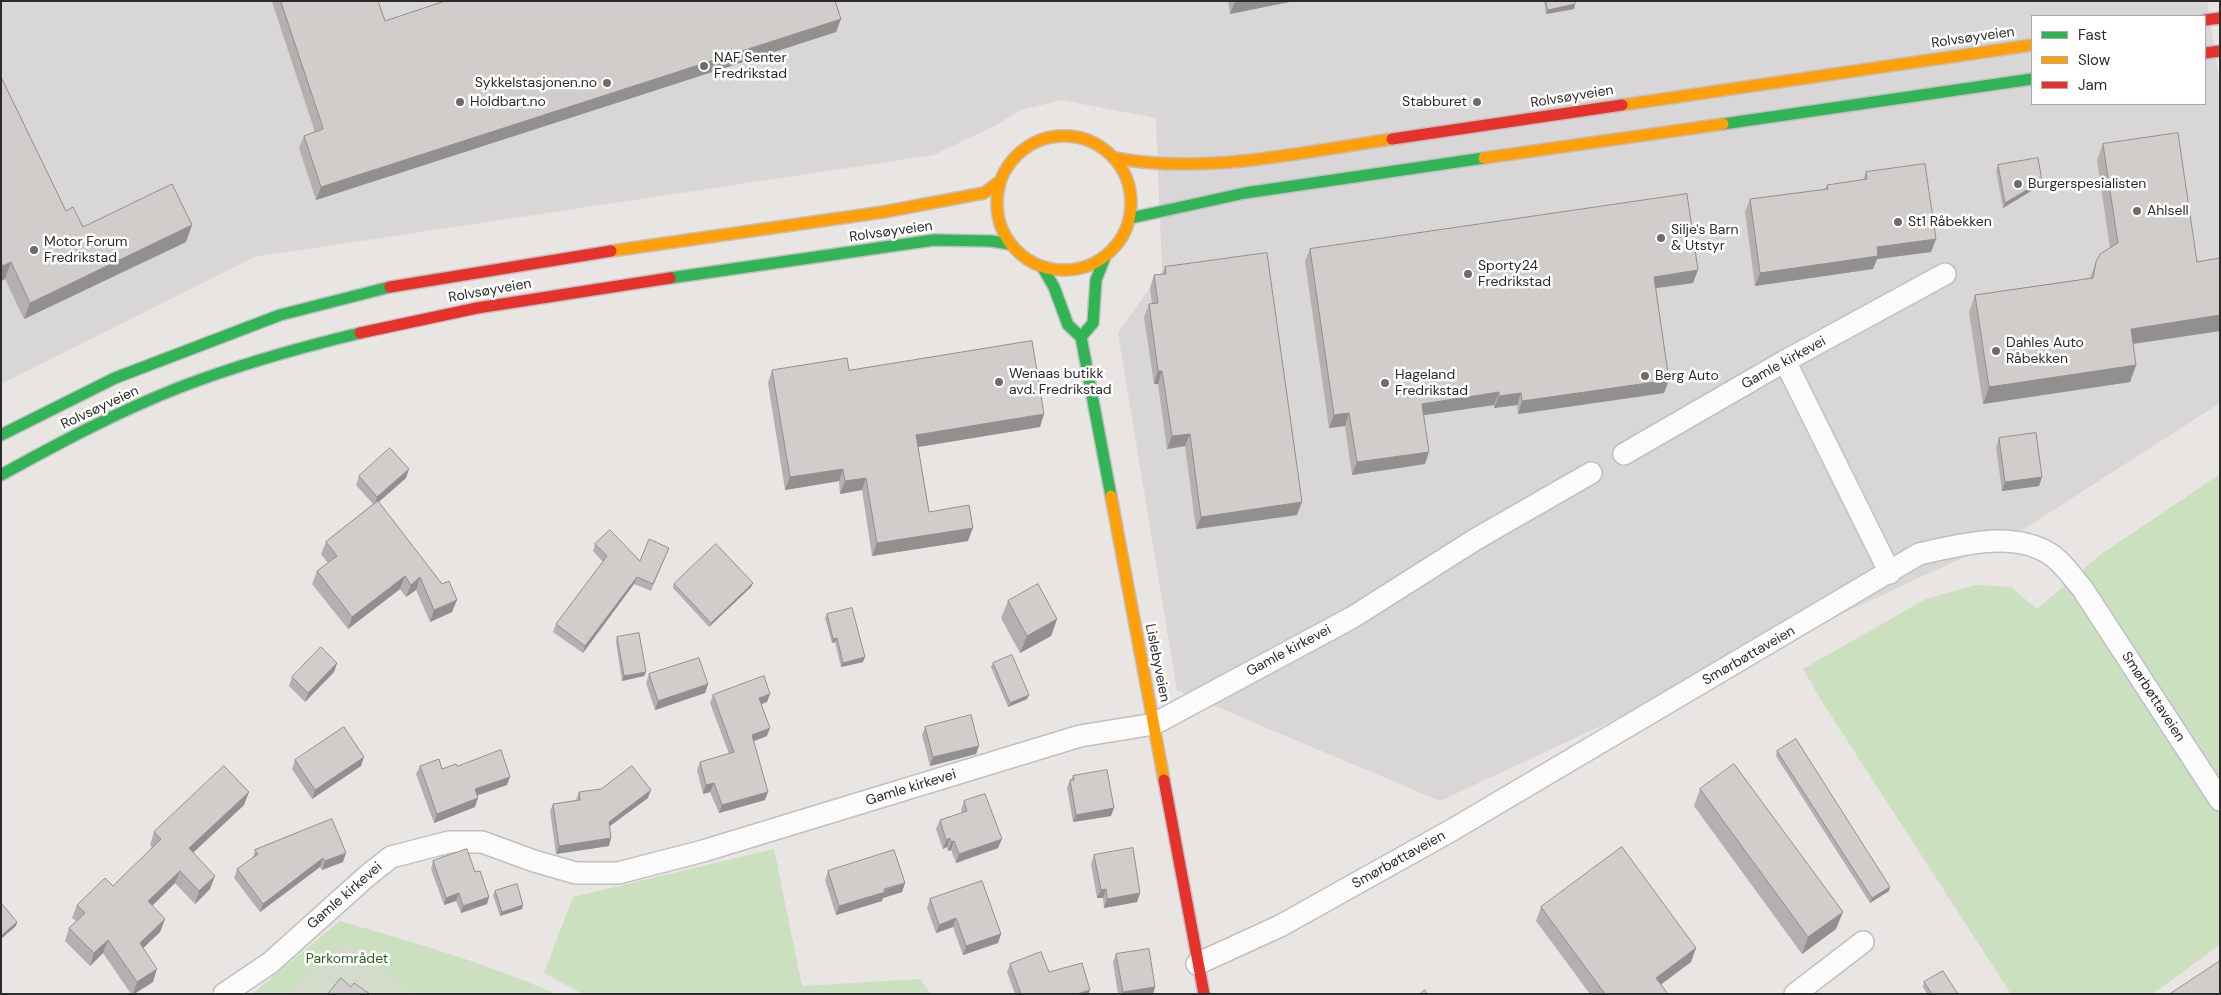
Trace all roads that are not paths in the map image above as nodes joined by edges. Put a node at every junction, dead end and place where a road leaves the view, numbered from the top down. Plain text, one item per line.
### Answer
1 (2220, 18) edge
2 (2206, 20) edge
3 (2031, 44) edge
4 (2220, 51) edge
5 (2206, 53) edge
6 (2031, 78) edge
7 (1115, 158) junction
8 (1000, 181) junction
9 (1131, 218) junction
10 (1010, 244) junction
11 (1106, 257) junction
12 (1043, 268) junction
13 (1945, 274) dead end
14 (1082, 338) junction
15 (1785, 362) junction
16 (1, 435) edge
17 (1624, 454) dead end
18 (1592, 473) dead end
19 (1, 475) edge
20 (1890, 573) junction
21 (1154, 724) junction
22 (2220, 800) edge
23 (1863, 942) dead end
24 (1197, 964) junction
25 (224, 994) edge
26 (1204, 994) edge
27 (1795, 994) edge

1 - 2 main road
3 - 7 main road, Rolvsøyveien
4 - 5 main road
6 - 9 main road
7 - 8 main road
7 - 9 main road
8 - 10 main road
8 - 16 main road, Rolvsøyveien
9 - 11 main road
10 - 12 main road
10 - 19 main road, Rolvsøyveien
11 - 12 main road
11 - 14 main road
12 - 14 main road
13 - 15 street, Gamle kirkevei
14 - 21 main road, Lislebyveien
15 - 17 street, Gamle kirkevei
15 - 20 street
18 - 21 street, Gamle kirkevei
20 - 22 street, Smørbøttaveien
20 - 24 street, Smørbøttaveien
21 - 24 main road, Lislebyveien
21 - 25 street, Gamle kirkevei
23 - 27 street
24 - 26 main road, Lislebyveien

